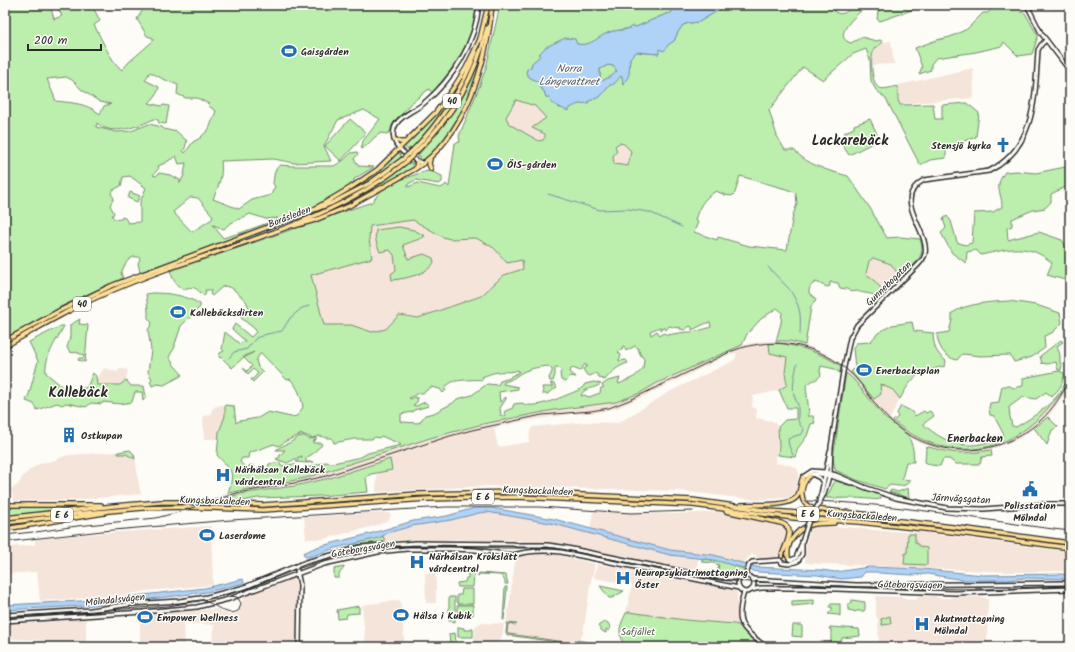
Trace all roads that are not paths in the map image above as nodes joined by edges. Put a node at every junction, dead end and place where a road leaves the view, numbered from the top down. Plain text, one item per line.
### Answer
1 (479, 5) edge
2 (488, 5) edge
3 (492, 5) edge
4 (1027, 5) edge
5 (481, 37) junction
6 (1046, 40) junction
7 (1070, 71) edge
8 (394, 139) junction
9 (405, 142) junction
10 (399, 149) junction
11 (415, 151) junction
12 (430, 158) junction
13 (405, 160) junction
14 (417, 161) junction
15 (423, 164) junction
16 (415, 169) junction
17 (431, 169) dead end
18 (301, 216) junction
19 (280, 229) junction
20 (173, 265) junction
21 (163, 268) junction
22 (5, 341) edge
23 (5, 346) edge
24 (831, 447) junction
25 (825, 474) junction
26 (811, 475) junction
27 (830, 475) junction
28 (803, 477) joint
29 (823, 483) junction
30 (822, 494) junction
31 (5, 502) edge
32 (1070, 504) edge
33 (7, 505) edge
34 (734, 505) junction
35 (114, 506) junction
36 (711, 507) junction
37 (119, 510) junction
38 (5, 518) edge
39 (883, 519) junction
40 (859, 522) junction
41 (5, 523) edge
42 (5, 529) edge
43 (1070, 543) edge
44 (510, 545) junction
45 (517, 545) junction
46 (802, 547) junction
47 (1070, 548) edge
48 (517, 553) junction
49 (510, 554) junction
50 (782, 556) junction
51 (788, 558) junction
52 (780, 560) junction
53 (786, 564) junction
54 (296, 566) junction
55 (298, 573) junction
56 (746, 576) junction
57 (741, 577) junction
58 (752, 579) junction
59 (1070, 583) edge
60 (739, 588) junction
61 (1070, 589) edge
62 (751, 590) junction
63 (225, 592) joint
64 (744, 592) junction
65 (225, 600) joint
66 (5, 615) edge
67 (5, 621) edge
68 (299, 647) edge
69 (766, 647) edge

1 - 8 main road
2 - 5 highway, Boråsleden / 40
3 - 11 highway, Boråsleden / 40
3 - 12 highway
4 - 6 main road
5 - 9 highway
5 - 11 highway, Boråsleden / 40
6 - 7 main road
6 - 24 main road, Gunnebogatan
8 - 9 highway
8 - 10 main road
9 - 10 highway
10 - 14 main road
10 - 18 highway
11 - 13 highway, Boråsleden / 40, bridge
12 - 15 highway
12 - 17 highway
13 - 18 highway, Boråsleden / 40
13 - 19 highway, Boråsleden / 40
14 - 15 main road
14 - 16 highway
15 - 16 highway
16 - 19 highway
18 - 20 highway, Boråsleden / 40
19 - 20 highway, Boråsleden / 40
20 - 21 highway, Boråsleden / 40
21 - 22 highway, Boråsleden / 40
21 - 23 highway, Boråsleden / 40
24 - 25 main road, Gunnebogatan
24 - 27 main road, Gunnebogatan
25 - 26 main road
25 - 27 main road, Järnvägsgatan
25 - 28 main road
25 - 29 main road, Gunnebogatan
26 - 29 main road
26 - 39 highway
27 - 30 main road, Gunnebogatan
27 - 32 main road, Järnvägsgatan
28 - 34 highway
29 - 30 main road, Gunnebogatan
30 - 46 main road, Gunnebogatan, bridge
31 - 33 highway
33 - 35 highway
34 - 35 highway, Kungsbackaleden / E 6
34 - 39 highway, Kungsbackaleden / E 6
35 - 38 highway, Kungsbackaleden / E 6
36 - 37 highway, Kungsbackaleden / E 6
36 - 40 highway, Kungsbackaleden / E 6
36 - 50 highway
37 - 41 highway, Kungsbackaleden / E 6
37 - 42 highway
39 - 43 highway, Kungsbackaleden / E 6
40 - 47 highway, Kungsbackaleden / E 6
40 - 51 highway
44 - 45 main road, Göteborgsvägen
44 - 49 main road
44 - 54 main road, Göteborgsvägen
45 - 48 main road
45 - 57 main road, Göteborgsvägen
46 - 51 main road
46 - 53 main road, Gunnebogatan
48 - 49 main road, Göteborgsvägen
48 - 60 main road, Göteborgsvägen
49 - 55 main road, Göteborgsvägen
50 - 51 main road
50 - 52 main road
51 - 53 main road
52 - 53 main road
52 - 56 main road
54 - 55 main road
54 - 63 main road, Göteborgsvägen
55 - 65 main road, Göteborgsvägen
55 - 68 main road
56 - 57 main road, Göteborgsvägen
56 - 58 main road, Göteborgsvägen
57 - 60 main road
58 - 59 main road, Göteborgsvägen
58 - 62 main road
60 - 64 main road, Göteborgsvägen
61 - 62 main road, Göteborgsvägen
62 - 64 main road, Göteborgsvägen
63 - 66 main road, Mölndalsvägen
64 - 69 main road
65 - 67 main road, Mölndalsvägen

